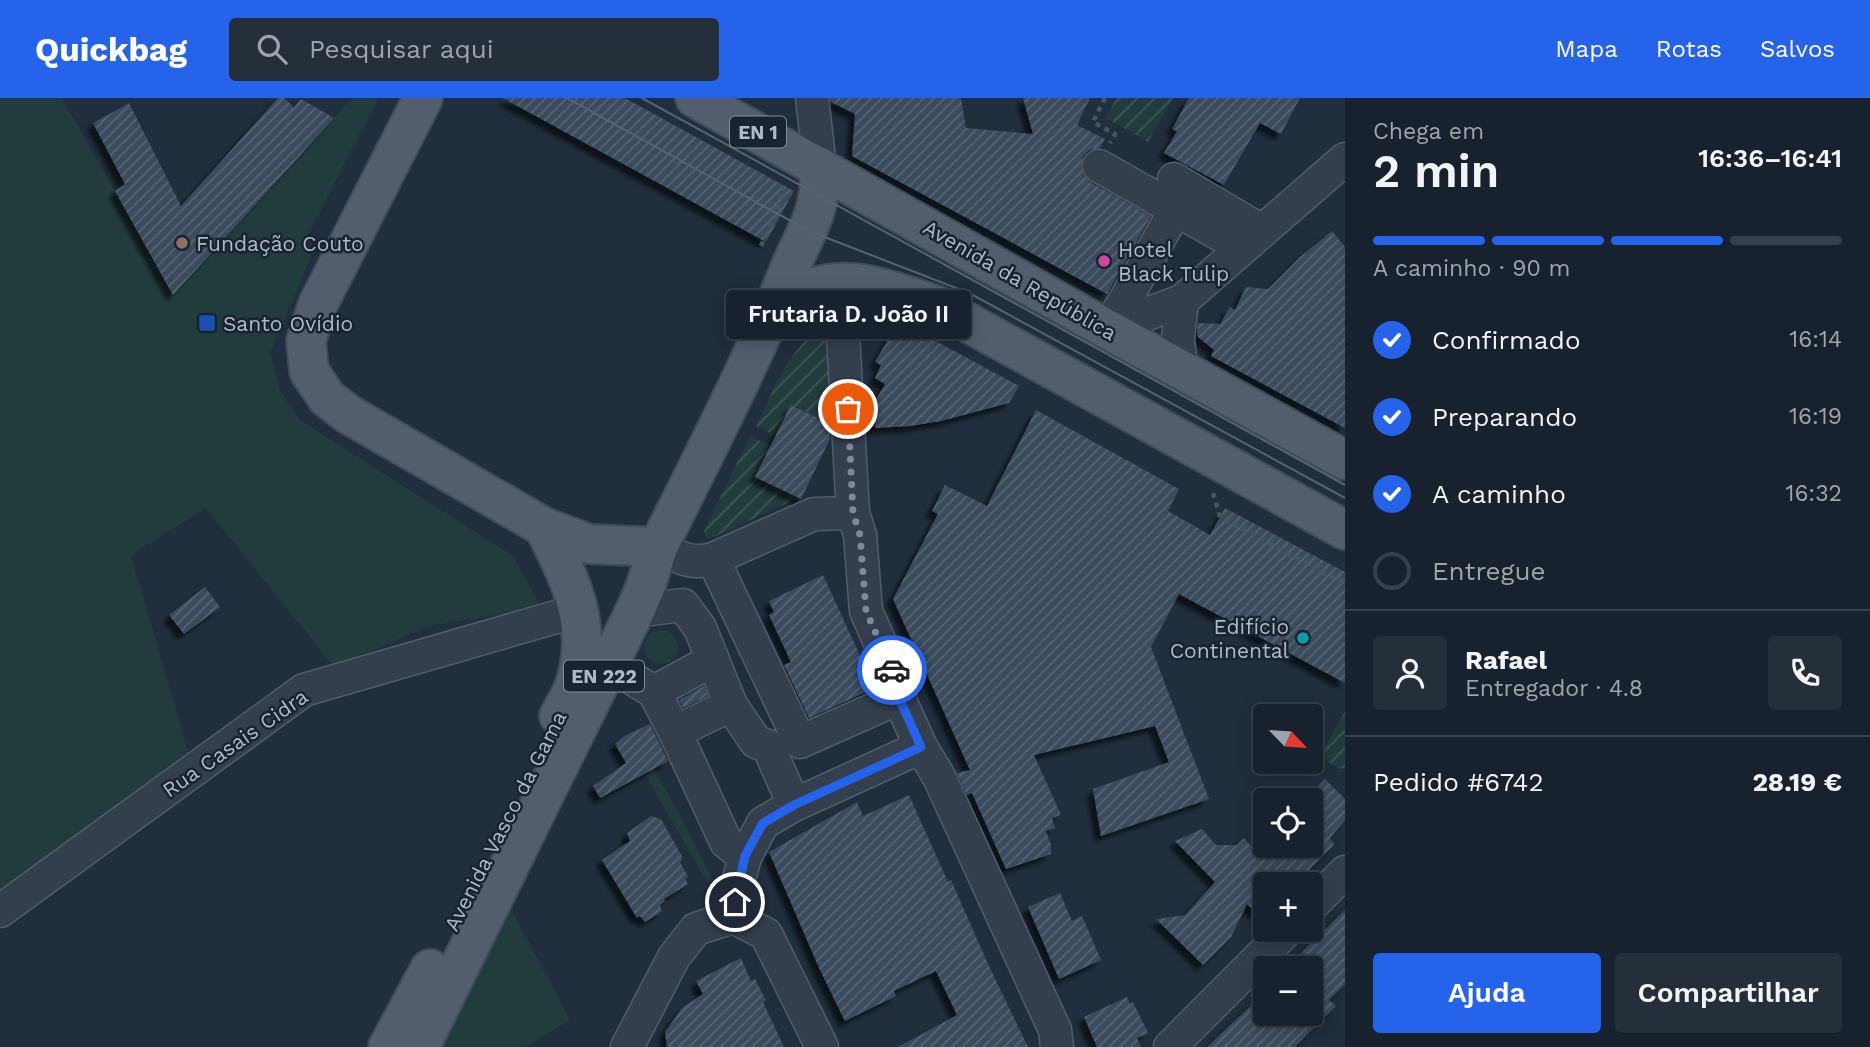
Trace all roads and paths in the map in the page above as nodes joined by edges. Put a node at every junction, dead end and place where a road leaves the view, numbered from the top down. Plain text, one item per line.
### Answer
1 (695, 98) edge
2 (813, 98) edge
3 (1105, 98) edge
4 (416, 104) edge
5 (1345, 159) edge
6 (1099, 166) joint
7 (803, 172) junction
8 (1175, 194) junction
9 (1251, 239) junction
10 (761, 246) dead end
11 (839, 281) junction
12 (1182, 301) junction
13 (773, 313) junction
14 (1107, 330) junction
15 (1181, 369) junction
16 (1345, 460) edge
17 (1209, 480) dead end
18 (853, 513) junction
19 (544, 527) junction
20 (1345, 530) edge
21 (670, 553) junction
22 (713, 559) junction
23 (1345, 584) edge
24 (683, 605) junction
25 (580, 610) junction
26 (635, 611) junction
27 (713, 660) junction
28 (609, 664) junction
29 (654, 692) junction
30 (899, 698) junction
31 (732, 705) junction
32 (675, 733) junction
33 (921, 747) junction
34 (794, 805) junction
35 (745, 856) junction
36 (1345, 872) edge
37 (1323, 894) edge
38 (0, 911) edge
39 (733, 917) junction
40 (1274, 942) edge
41 (428, 1000) junction
42 (381, 1047) edge
43 (388, 1047) edge
44 (419, 1047) edge
45 (426, 1047) edge
46 (626, 1047) edge
47 (822, 1047) edge
48 (1057, 1047) edge
49 (1170, 1047) edge

1 - 7 main road, Avenida da República / EN 1
2 - 7 street
3 - 6 path
4 - 19 main road
5 - 9 street
6 - 8 street
7 - 10 path
7 - 13 main road, Avenida Vasco da Gama
7 - 14 main road, Avenida da República / EN 1
8 - 9 street
8 - 14 street
9 - 12 street
11 - 13 main road
11 - 18 street
11 - 20 main road
12 - 14 street
12 - 15 street
13 - 21 main road, Avenida Vasco da Gama / EN 222
14 - 15 main road, Avenida da República / EN 1
15 - 16 main road, Avenida da República / EN 1
17 - 23 path
18 - 22 street
18 - 30 street
19 - 21 main road
19 - 25 main road, Avenida Vasco da Gama
21 - 22 street
21 - 24 street
21 - 26 main road, Avenida Vasco da Gama / EN 222
22 - 30 street
24 - 26 street
24 - 27 street
25 - 38 street, Rua Casais Cidra
25 - 41 main road, Avenida Vasco da Gama
26 - 28 main road, Avenida Vasco da Gama / EN 222
27 - 29 street
27 - 31 street
28 - 29 street
28 - 41 main road, Avenida Vasco da Gama / EN 222
29 - 32 street
30 - 33 street
31 - 32 street
31 - 34 street
32 - 35 street
33 - 34 street
33 - 48 street
34 - 35 street
35 - 39 street
36 - 37 street
39 - 46 street
39 - 47 street
40 - 49 street
41 - 42 main road
41 - 43 main road
41 - 44 main road
41 - 45 main road

